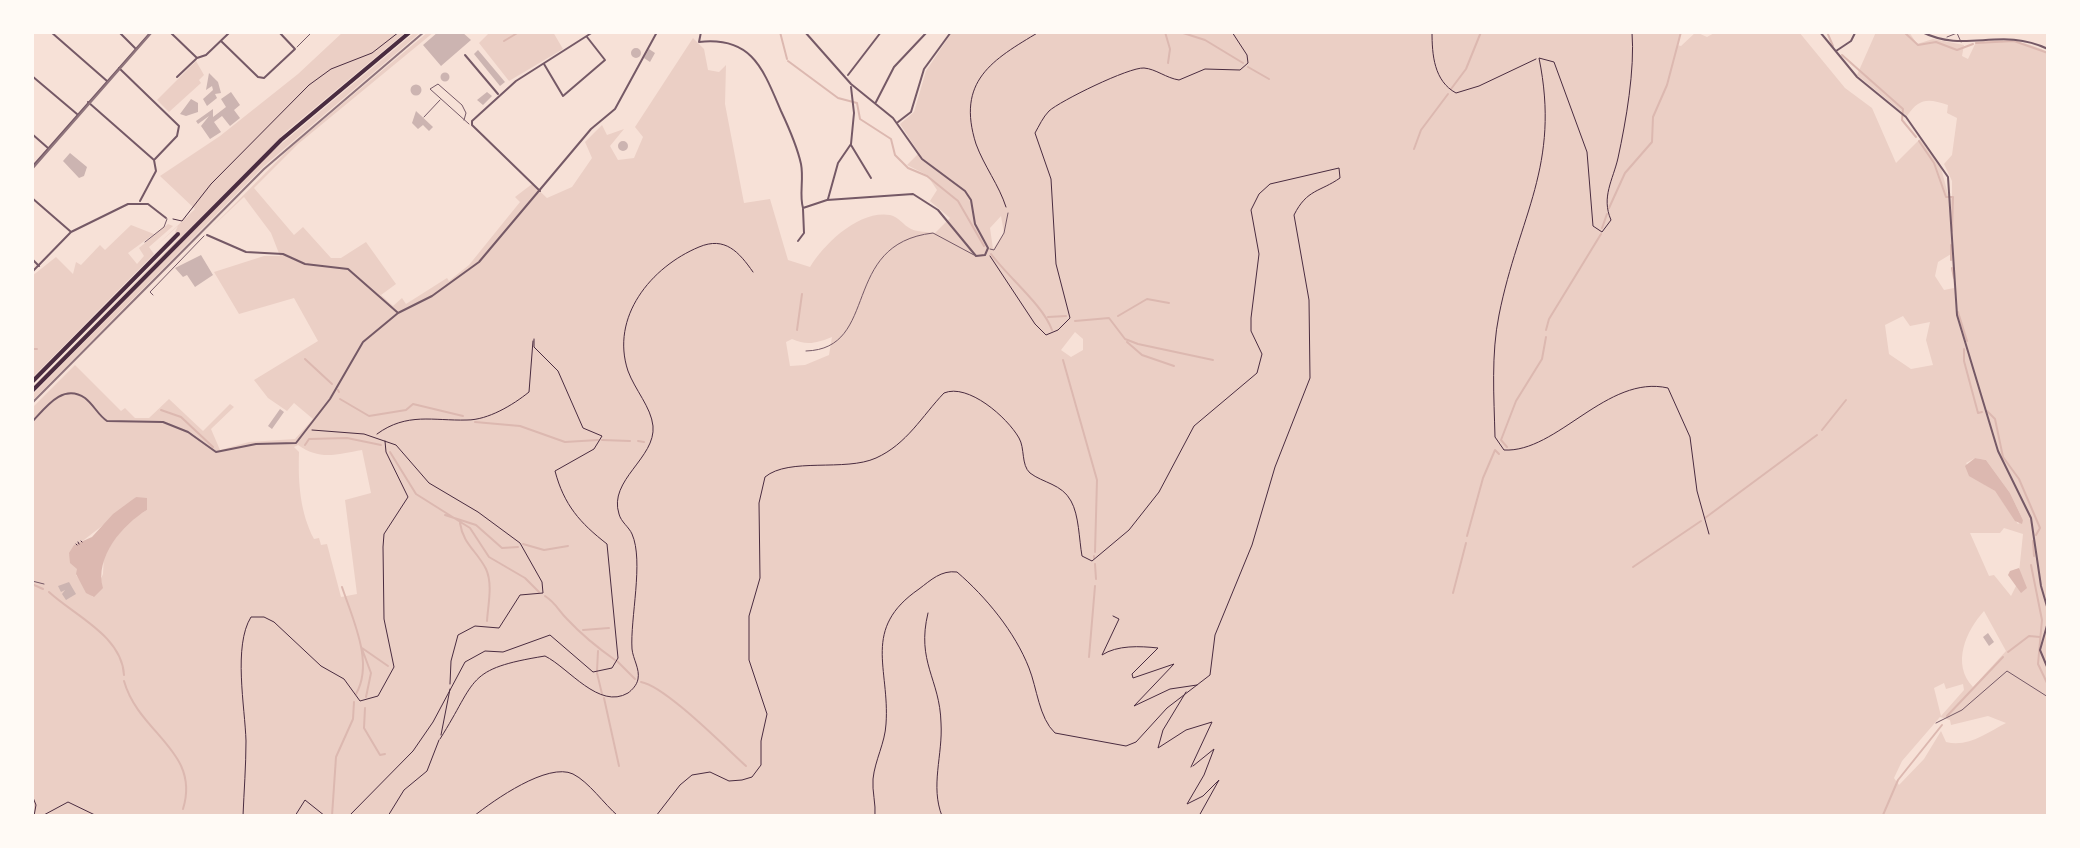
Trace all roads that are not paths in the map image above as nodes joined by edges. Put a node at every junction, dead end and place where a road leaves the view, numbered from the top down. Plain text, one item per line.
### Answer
1 (51, 32) edge
2 (119, 32) edge
3 (151, 32) edge
4 (170, 32) edge
5 (230, 32) edge
6 (279, 32) edge
7 (410, 32) edge
8 (593, 32) edge
9 (657, 32) edge
10 (701, 32) edge
11 (805, 32) edge
12 (881, 32) edge
13 (927, 32) edge
14 (951, 32) edge
15 (1820, 32) edge
16 (1922, 32) edge
17 (1855, 33) edge
18 (310, 34) dead end
19 (587, 37) junction
20 (221, 41) junction
21 (1941, 41) junction
22 (1961, 42) junction
23 (136, 48) junction
24 (295, 49) junction
25 (2048, 49) edge
26 (1834, 51) junction
27 (465, 55) dead end
28 (197, 58) junction
29 (543, 63) junction
30 (119, 68) junction
31 (32, 76) edge
32 (847, 76) junction
33 (177, 77) dead end
34 (107, 81) junction
35 (851, 84) junction
36 (499, 95) junction
37 (440, 100) junction
38 (88, 102) junction
39 (876, 103) junction
40 (77, 115) junction
41 (424, 117) dead end
42 (464, 120) junction
43 (897, 123) junction
44 (472, 125) junction
45 (32, 134) edge
46 (851, 144) junction
47 (48, 148) junction
48 (154, 160) junction
49 (32, 167) edge
50 (871, 178) dead end
51 (540, 191) junction
52 (32, 198) edge
53 (827, 200) junction
54 (139, 202) junction
55 (803, 208) junction
56 (1008, 213) road end
57 (166, 218) joint
58 (71, 232) junction
59 (178, 234) dead end
60 (207, 235) joint
61 (798, 241) dead end
62 (145, 242) dead end
63 (988, 250) junction
64 (976, 256) junction
65 (32, 259) edge
66 (40, 266) junction
67 (32, 272) edge
68 (153, 295) dead end
69 (398, 313) junction
70 (806, 351) dead end
71 (32, 382) edge
72 (32, 391) edge
73 (32, 422) edge
74 (32, 581) edge
75 (44, 584) dead end
76 (2048, 610) edge
77 (2048, 622) edge
78 (2048, 669) edge
79 (2048, 697) edge
80 (1936, 723) dead end

1 - 34 street
2 - 23 street
3 - 23 street
4 - 28 street
5 - 20 street
6 - 24 street
7 - 72 highway
8 - 19 street
9 - 51 street
10 - 55 street
11 - 32 street
12 - 32 street
13 - 39 street
14 - 43 street
15 - 26 street
16 - 21 street
17 - 26 street
18 - 24 street
19 - 29 street
19 - 29 street
20 - 24 street
20 - 28 street
21 - 22 street
21 - 22 street
22 - 25 street
23 - 30 street
26 - 76 street
27 - 36 street
28 - 33 street
29 - 36 street
30 - 34 street
30 - 48 street
31 - 40 street
32 - 35 street
34 - 38 street
35 - 39 street
35 - 46 street
36 - 44 street
37 - 41 street
37 - 42 street
37 - 42 street
38 - 40 street
38 - 48 street
39 - 43 street
40 - 47 street
42 - 44 street
43 - 63 street
44 - 51 street
45 - 47 street
46 - 50 street
46 - 53 street
47 - 49 street
48 - 54 street
51 - 69 street
52 - 58 street
53 - 55 street
53 - 64 street
54 - 57 street
54 - 58 street
55 - 61 street
56 - 63 street
57 - 62 street
58 - 66 street
59 - 71 highway
60 - 68 street
60 - 69 street
63 - 64 street
64 - 70 street
65 - 66 street
66 - 67 street
69 - 73 street
74 - 75 street
77 - 78 street
79 - 80 street

